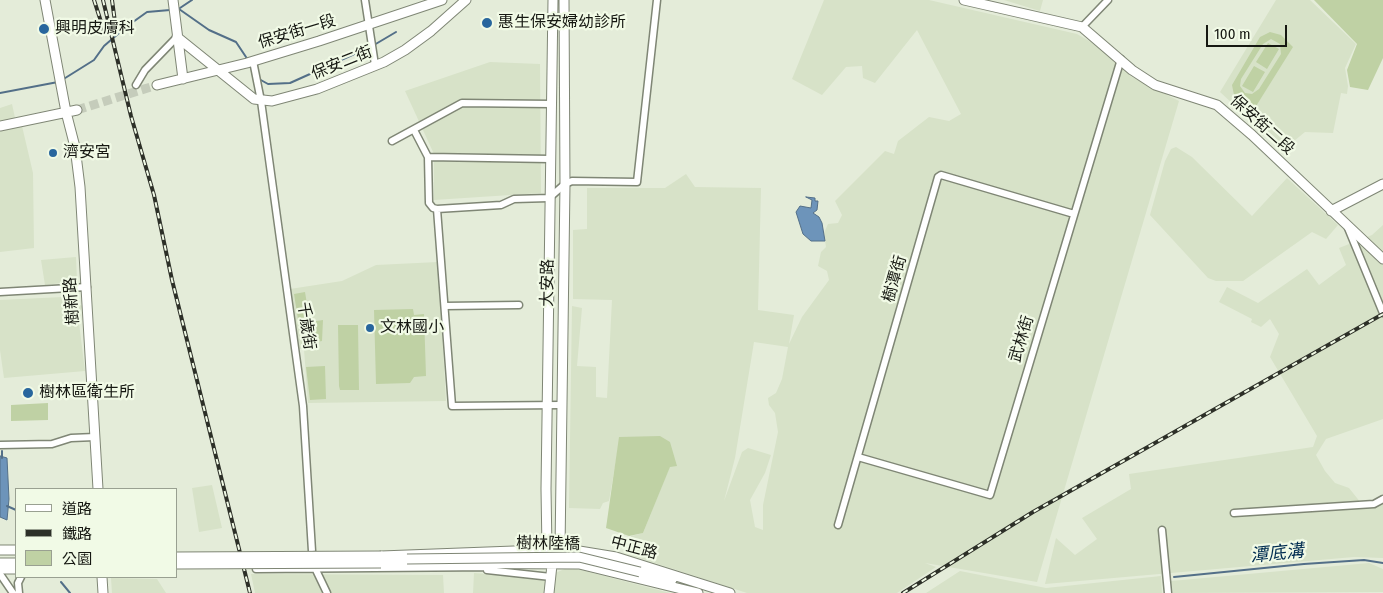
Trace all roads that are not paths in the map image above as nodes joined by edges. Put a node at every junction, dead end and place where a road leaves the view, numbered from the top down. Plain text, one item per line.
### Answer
1 (45, 0) edge
2 (365, 0) edge
3 (442, 0) edge
4 (466, 0) edge
5 (553, 0) edge
6 (564, 0) edge
7 (657, 0) edge
8 (964, 0) edge
9 (1108, 0) edge
10 (174, 5) edge
11 (368, 26) junction
12 (1082, 28) junction
13 (177, 37) junction
14 (1121, 59) junction
15 (250, 62) junction
16 (375, 65) junction
17 (220, 70) junction
18 (183, 79) junction
19 (136, 84) dead end
20 (157, 85) tunnel mouth
21 (261, 101) junction
22 (551, 104) junction
23 (77, 110) tunnel mouth
24 (66, 112) junction
25 (0, 126) edge
26 (414, 130) junction
27 (392, 140) dead end
28 (428, 157) junction
29 (550, 159) junction
30 (565, 184) junction
31 (1383, 184) edge
32 (549, 198) junction
33 (437, 209) junction
34 (1331, 211) junction
35 (1074, 214) junction
36 (1347, 225) junction
37 (1383, 259) edge
38 (87, 287) junction
39 (0, 292) edge
40 (520, 305) dead end
41 (445, 306) junction
42 (1383, 313) edge
43 (547, 405) junction
44 (561, 405) junction
45 (95, 437) junction
46 (0, 446) edge
47 (858, 457) junction
48 (98, 488) edge
49 (1383, 499) edge
50 (1234, 513) dead end
51 (838, 525) dead end
52 (1162, 530) dead end
53 (0, 550) edge
54 (15, 550) edge
55 (547, 550) junction
56 (560, 550) junction
57 (497, 551) joint
58 (0, 556) edge
59 (15, 556) edge
60 (178, 557) edge
61 (381, 559) junction
62 (0, 563) edge
63 (15, 563) edge
64 (178, 564) edge
65 (517, 564) junction
66 (552, 565) junction
67 (478, 568) junction
68 (0, 569) edge
69 (15, 569) edge
70 (256, 569) dead end
71 (316, 570) junction
72 (0, 574) edge
73 (551, 577) junction
74 (20, 578) edge
75 (102, 578) edge
76 (13, 593) edge
77 (19, 593) edge
78 (103, 593) edge
79 (328, 593) edge
80 (549, 593) edge
81 (698, 593) edge
82 (715, 593) edge
83 (730, 593) edge
84 (1168, 593) edge

1 - 24 street, 樹新路
2 - 11 street
3 - 11 street, 保安街一段
4 - 16 street, 保安二街
5 - 22 street, 大安路
6 - 30 street, 大安路
7 - 30 street
8 - 12 street, 保安街二段
9 - 12 street
10 - 13 street
11 - 15 street, 保安街一段
11 - 16 street
12 - 14 street, 保安街二段
13 - 17 street
13 - 18 street
13 - 19 street
14 - 34 street, 保安街二段
14 - 35 street, 武林街
15 - 17 street, 保安街一段
15 - 21 street, 千歲街
16 - 21 street, 保安二街
17 - 18 street, 保安街一段
17 - 21 street
18 - 20 street, 保安街一段
21 - 71 street, 千歲街
22 - 26 street
22 - 29 street, 大安路
23 - 24 street
24 - 25 street
24 - 38 street, 樹新路
26 - 27 street
26 - 28 street
28 - 29 street
28 - 33 street
29 - 32 street, 大安路
30 - 32 street
30 - 44 street, 大安路
31 - 34 street
32 - 33 street
32 - 43 street, 大安路
33 - 41 street
34 - 36 street, 保安街二段
35 - 47 street, 武林街
35 - 47 street, 樹潭街
36 - 37 street, 保安街二段
36 - 42 street
38 - 39 street
38 - 45 street, 樹新路
40 - 41 street
41 - 43 street
43 - 44 street
43 - 55 street, 大安路
44 - 56 street, 大安路
45 - 46 street
45 - 48 street, 樹新路
47 - 51 street, 樹潭街
49 - 50 street
52 - 84 street
53 - 54 street
55 - 56 street, 中正路
55 - 57 street, 中正路
55 - 66 street, 大安路
56 - 66 street, 大安路
56 - 83 street, 中正路
57 - 61 street, 樹林陸橋
58 - 59 street
60 - 61 street, 樹林陸橋, bridge
61 - 64 street, 樹林陸橋, bridge
61 - 65 street, 樹林陸橋
61 - 82 street, 樹林陸橋, bridge
62 - 63 street
65 - 66 street, 中正路
65 - 67 street
66 - 73 street, 大安路
66 - 81 street, 中正路
67 - 71 street
67 - 73 street
68 - 69 street
70 - 71 street
71 - 79 street, 千歲街
72 - 76 street
73 - 80 street, 大安路
74 - 77 street
75 - 78 street

